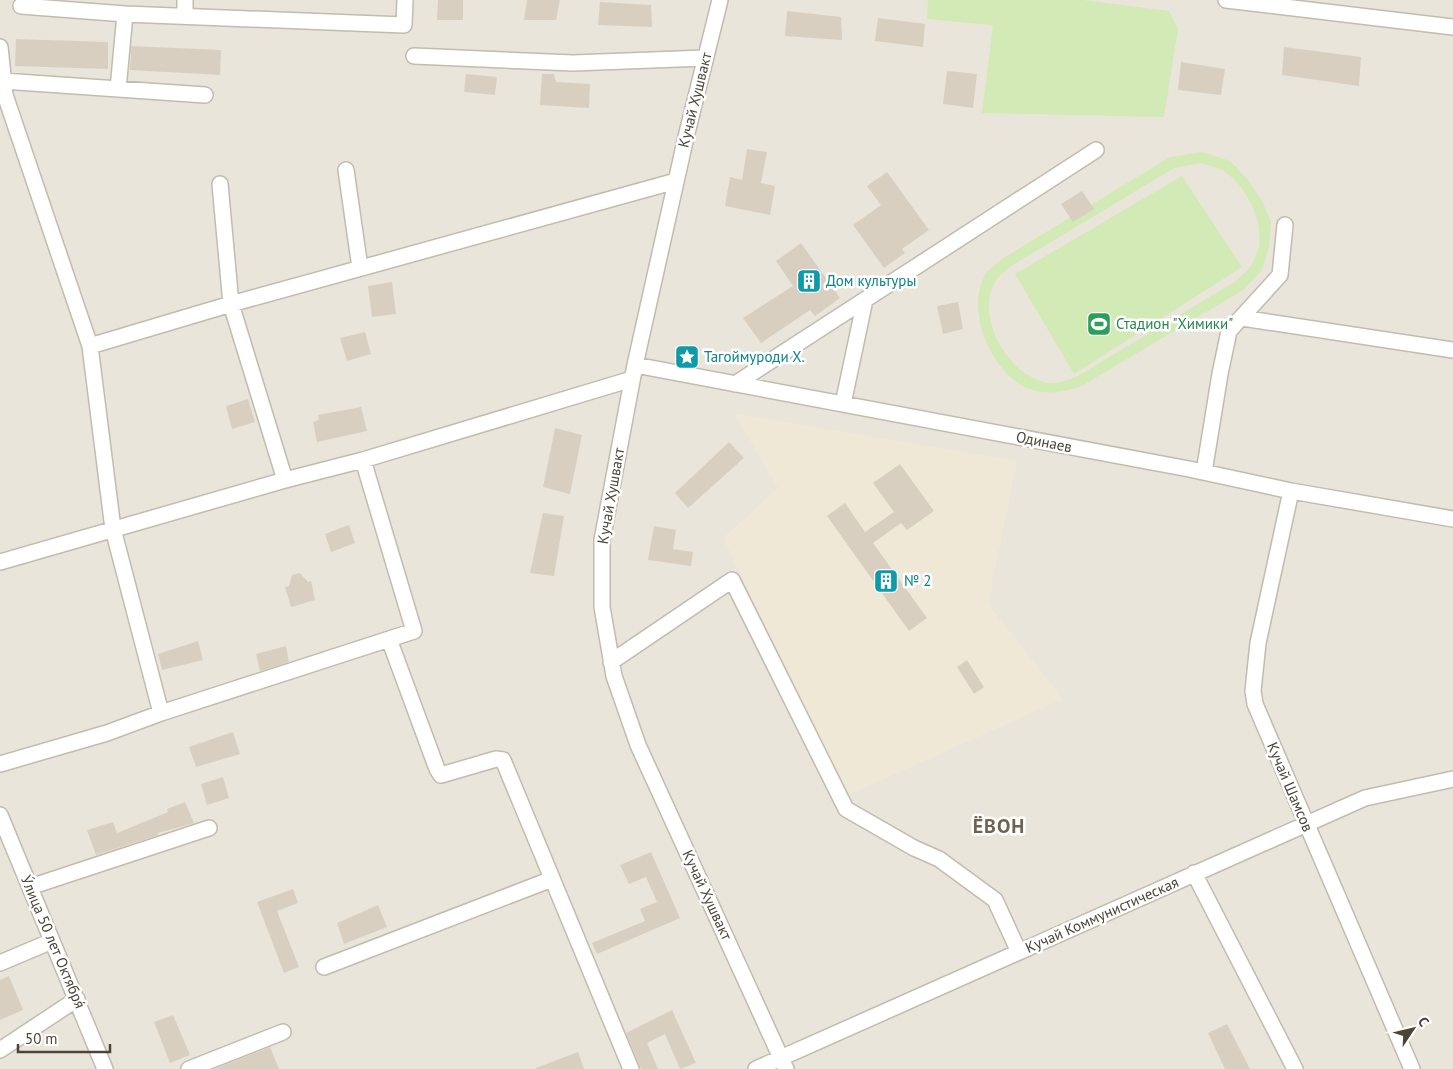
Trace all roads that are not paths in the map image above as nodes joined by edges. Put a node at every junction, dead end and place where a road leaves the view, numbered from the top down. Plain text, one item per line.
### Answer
1 (185, 0) edge
2 (405, 0) edge
3 (720, 0) edge
4 (1226, 0) edge
5 (20, 6) dead end
6 (125, 14) junction
7 (185, 16) junction
8 (1453, 27) edge
9 (0, 47) edge
10 (414, 56) dead end
11 (705, 58) junction
12 (4, 81) junction
13 (118, 89) junction
14 (205, 95) dead end
15 (1096, 150) dead end
16 (346, 170) dead end
17 (676, 181) junction
18 (220, 184) dead end
19 (1285, 225) dead end
20 (360, 268) junction
21 (865, 300) junction
22 (231, 304) junction
23 (1242, 318) junction
24 (90, 346) junction
25 (1453, 350) edge
26 (633, 372) junction
27 (735, 384) junction
28 (843, 404) junction
29 (364, 460) junction
30 (1204, 472) junction
31 (285, 480) junction
32 (1291, 491) junction
33 (1453, 519) edge
34 (113, 529) junction
35 (0, 562) edge
36 (389, 639) junction
37 (612, 662) junction
38 (161, 713) junction
39 (0, 764) edge
40 (1453, 779) edge
41 (0, 815) edge
42 (1306, 824) junction
43 (209, 828) dead end
44 (1194, 873) junction
45 (552, 879) junction
46 (30, 887) junction
47 (52, 941) junction
48 (1019, 952) junction
49 (0, 963) edge
50 (324, 967) dead end
51 (77, 999) junction
52 (284, 1032) dead end
53 (0, 1050) edge
54 (784, 1063) edge
55 (105, 1069) edge
56 (189, 1069) edge
57 (632, 1069) edge
58 (756, 1069) edge
59 (1295, 1069) edge
60 (1412, 1069) edge

1 - 7 street
2 - 7 street
3 - 11 street, Кучай Хушвакт
4 - 8 street
5 - 6 street
6 - 7 street
6 - 13 street
9 - 12 street
10 - 11 street
11 - 17 street, Кучай Хушвакт
12 - 13 street
12 - 24 street
13 - 14 street
15 - 21 street
16 - 20 street
17 - 20 street
17 - 26 street, Кучай Хушвакт
18 - 22 street
19 - 23 street
20 - 22 street
21 - 27 street
21 - 28 street
22 - 24 street
22 - 31 street
23 - 25 street
23 - 30 street
24 - 34 street
26 - 27 street, Одинаев
26 - 29 street
26 - 37 street, Кучай Хушвакт
27 - 28 street, Одинаев
28 - 30 street, Одинаев
29 - 31 street
29 - 36 street
30 - 32 street, Одинаев
31 - 34 street
32 - 33 street, Одинаев
32 - 42 street, Кучай Шамсов
34 - 35 street
34 - 38 street
36 - 38 street
36 - 45 street
37 - 48 street
37 - 54 street, Кучай Хушвакт
38 - 39 street
40 - 42 street, Кучай Коммунистическая
41 - 46 street, У́лица 50 лет Октября́
42 - 44 street, Кучай Коммунистическая
42 - 60 street, Кучай Шамсов
43 - 46 street
44 - 48 street, Кучай Коммунистическая
44 - 59 street
45 - 50 street
45 - 57 street
46 - 47 street, У́лица 50 лет Октября́
47 - 49 street
47 - 51 street, У́лица 50 лет Октября́
48 - 54 street, Кучай Коммунистическая
51 - 53 street
51 - 55 street, У́лица 50 лет Октября́
52 - 56 street
54 - 58 street, Кучай Коммунистическая

